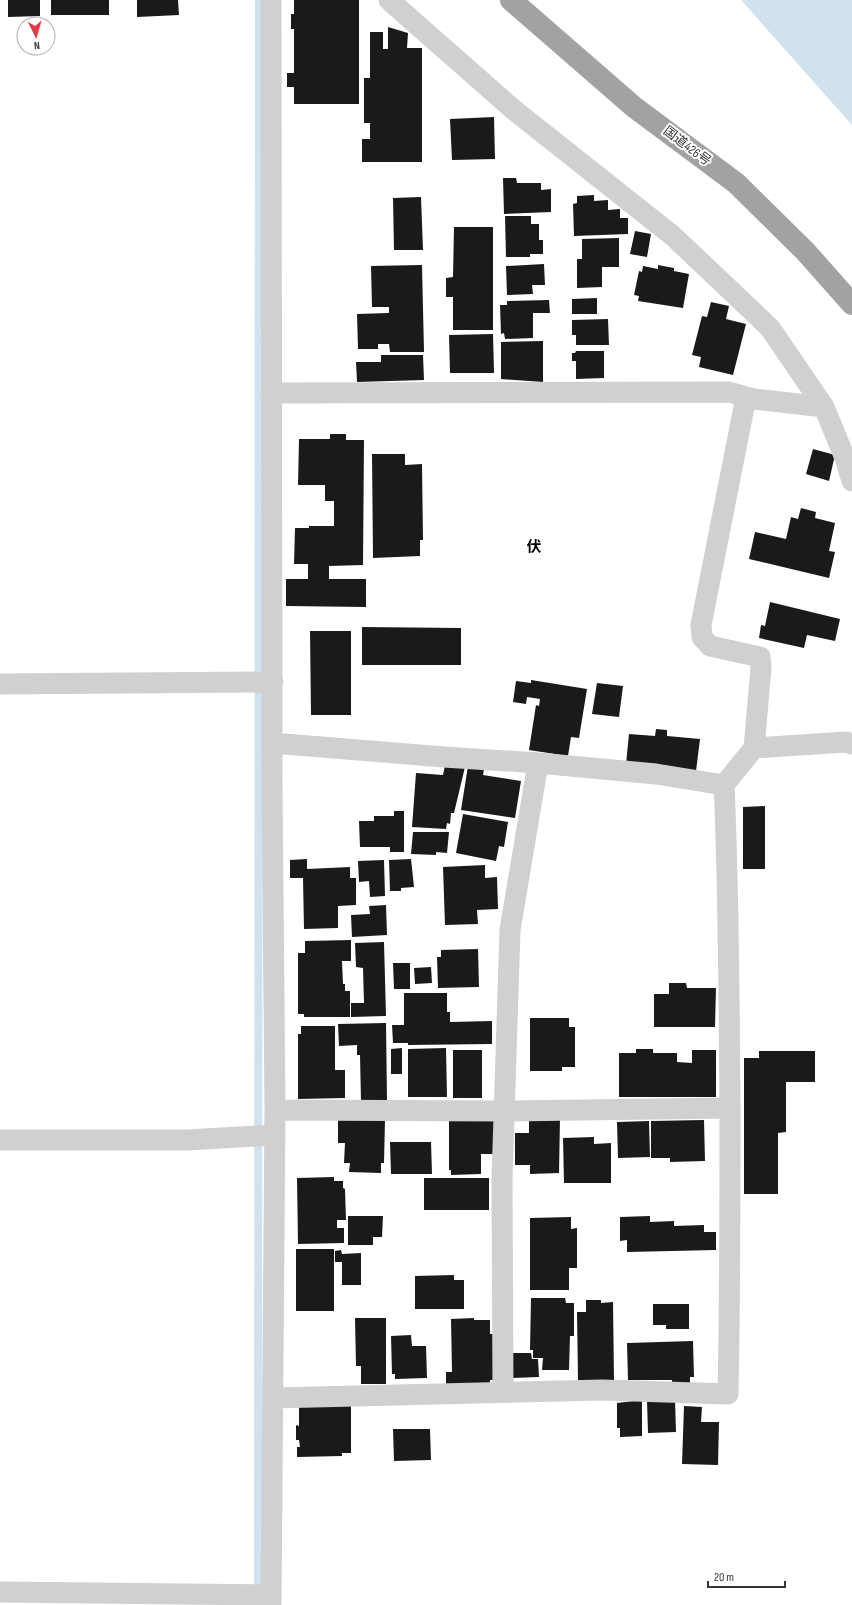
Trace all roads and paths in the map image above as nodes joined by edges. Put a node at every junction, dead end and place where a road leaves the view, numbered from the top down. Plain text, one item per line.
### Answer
1 (271, 0) edge
2 (389, 0) edge
3 (511, 0) edge
4 (852, 304) edge
5 (271, 393) junction
6 (746, 397) junction
7 (824, 407) junction
8 (852, 481) edge
9 (272, 682) junction
10 (0, 684) edge
11 (272, 743) junction
12 (852, 744) edge
13 (754, 748) junction
14 (538, 763) junction
15 (724, 785) junction
16 (730, 1108) junction
17 (275, 1110) junction
18 (504, 1111) junction
19 (274, 1135) junction
20 (0, 1140) edge
21 (503, 1391) junction
22 (272, 1398) junction
23 (0, 1592) edge
24 (271, 1600) edge

1 - 5 street
2 - 7 street
3 - 4 highway, 国道426号
5 - 6 street
5 - 9 street
6 - 7 street
6 - 13 street
7 - 8 street
9 - 10 street
9 - 11 street
11 - 14 street
11 - 17 street
12 - 13 street
13 - 15 street
14 - 15 street
14 - 18 street
15 - 16 street
16 - 18 street
16 - 21 street
17 - 18 street
17 - 19 street
18 - 21 street
19 - 20 street
19 - 22 street
21 - 22 street
22 - 24 street
23 - 24 street

